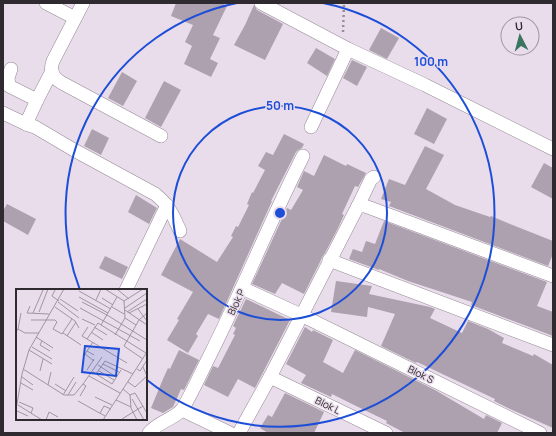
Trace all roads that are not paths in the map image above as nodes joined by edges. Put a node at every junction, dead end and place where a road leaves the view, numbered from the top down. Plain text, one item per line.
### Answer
1 (46, 3) edge
2 (83, 3) edge
3 (261, 3) edge
4 (75, 18) junction
5 (345, 47) junction
6 (11, 69) dead end
7 (52, 71) junction
8 (37, 100) junction
9 (3, 113) edge
10 (26, 124) junction
11 (311, 127) dead end
12 (161, 136) dead end
13 (553, 149) edge
14 (303, 156) dead end
15 (374, 177) dead end
16 (167, 205) junction
17 (358, 206) junction
18 (180, 231) dead end
19 (329, 260) junction
20 (553, 276) edge
21 (242, 288) junction
22 (126, 289) edge
23 (301, 315) junction
24 (553, 345) edge
25 (270, 377) junction
26 (182, 410) junction
27 (149, 433) edge
28 (230, 433) edge
29 (239, 433) edge
30 (386, 433) edge
31 (540, 433) edge

1 - 4 street
2 - 4 street
3 - 5 street
4 - 7 street
5 - 11 street
5 - 13 street
6 - 8 street
7 - 8 street
7 - 12 street
8 - 10 street
9 - 10 street
10 - 16 street
14 - 21 street, Blok P
15 - 17 street
16 - 18 street
16 - 22 street
17 - 19 street
17 - 20 street
19 - 23 street
19 - 24 street
21 - 23 street, Blok S
21 - 26 street, Blok P
23 - 25 street
23 - 31 street, Blok S
25 - 29 street
25 - 30 street, Blok L
26 - 27 street
26 - 28 street

